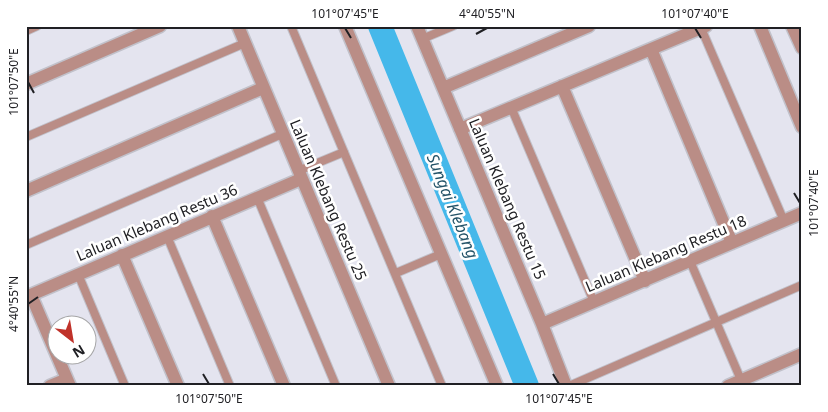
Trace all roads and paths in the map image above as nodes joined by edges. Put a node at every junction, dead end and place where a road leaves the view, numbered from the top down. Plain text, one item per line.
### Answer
1 (37, 26) edge
2 (160, 26) edge
3 (238, 26) edge
4 (292, 26) edge
5 (345, 26) edge
6 (417, 26) edge
7 (453, 26) edge
8 (589, 26) edge
9 (760, 26) edge
10 (792, 26) edge
11 (704, 27) edge
12 (26, 31) edge
13 (422, 39) junction
14 (245, 43) junction
15 (802, 48) edge
16 (651, 49) junction
17 (26, 84) edge
18 (562, 86) junction
19 (263, 88) junction
20 (443, 88) junction
21 (511, 107) junction
22 (802, 127) edge
23 (460, 129) junction
24 (282, 134) junction
25 (26, 137) edge
26 (344, 152) junction
27 (300, 175) junction
28 (26, 191) edge
29 (257, 198) junction
30 (802, 213) edge
31 (212, 216) junction
32 (784, 221) junction
33 (167, 236) junction
34 (732, 243) junction
35 (26, 245) edge
36 (441, 254) junction
37 (122, 255) junction
38 (690, 261) junction
39 (396, 273) junction
40 (78, 274) junction
41 (645, 280) junction
42 (802, 285) edge
43 (28, 296) edge
44 (594, 302) junction
45 (716, 322) junction
46 (542, 324) junction
47 (802, 354) edge
48 (741, 380) junction
49 (68, 382) edge
50 (50, 386) edge
51 (124, 386) edge
52 (178, 386) edge
53 (230, 386) edge
54 (284, 386) edge
55 (336, 386) edge
56 (389, 386) edge
57 (442, 386) edge
58 (497, 386) edge
59 (568, 386) edge
60 (728, 386) edge

1 - 12 lane
2 - 17 street
3 - 14 street, Laluan Klebang Restu 25
4 - 26 lane
5 - 36 street
6 - 13 street, Laluan Klebang Restu 15
7 - 13 lane
8 - 20 street
9 - 22 street
10 - 15 street
11 - 16 street
11 - 32 lane
13 - 20 street, Laluan Klebang Restu 15
14 - 19 street, Laluan Klebang Restu 25
14 - 25 lane
16 - 18 street
16 - 34 street
18 - 21 street
18 - 41 street
19 - 24 street, Laluan Klebang Restu 25
19 - 28 street
20 - 23 street, Laluan Klebang Restu 15
21 - 23 street
21 - 44 lane
23 - 46 street, Laluan Klebang Restu 15
24 - 27 street, Laluan Klebang Restu 25
24 - 35 lane
26 - 27 lane
26 - 39 lane
27 - 29 street, Laluan Klebang Restu 36
27 - 56 street, Laluan Klebang Restu 25
29 - 31 street, Laluan Klebang Restu 36
29 - 55 lane
30 - 32 street, Laluan Klebang Restu 18
31 - 33 street, Laluan Klebang Restu 36
31 - 54 street
32 - 34 street, Laluan Klebang Restu 18
33 - 37 street, Laluan Klebang Restu 36
33 - 53 lane
34 - 38 street, Laluan Klebang Restu 18
36 - 39 lane
36 - 58 street
37 - 40 street, Laluan Klebang Restu 36
37 - 52 street
38 - 41 street, Laluan Klebang Restu 18
38 - 45 lane
39 - 57 lane
40 - 43 street, Laluan Klebang Restu 36
40 - 51 lane
41 - 44 street, Laluan Klebang Restu 18
42 - 45 lane
43 - 49 street
44 - 46 street, Laluan Klebang Restu 18
45 - 48 lane
45 - 59 lane
46 - 59 street, Laluan Klebang Restu 15
47 - 48 street
48 - 60 street
49 - 50 street

